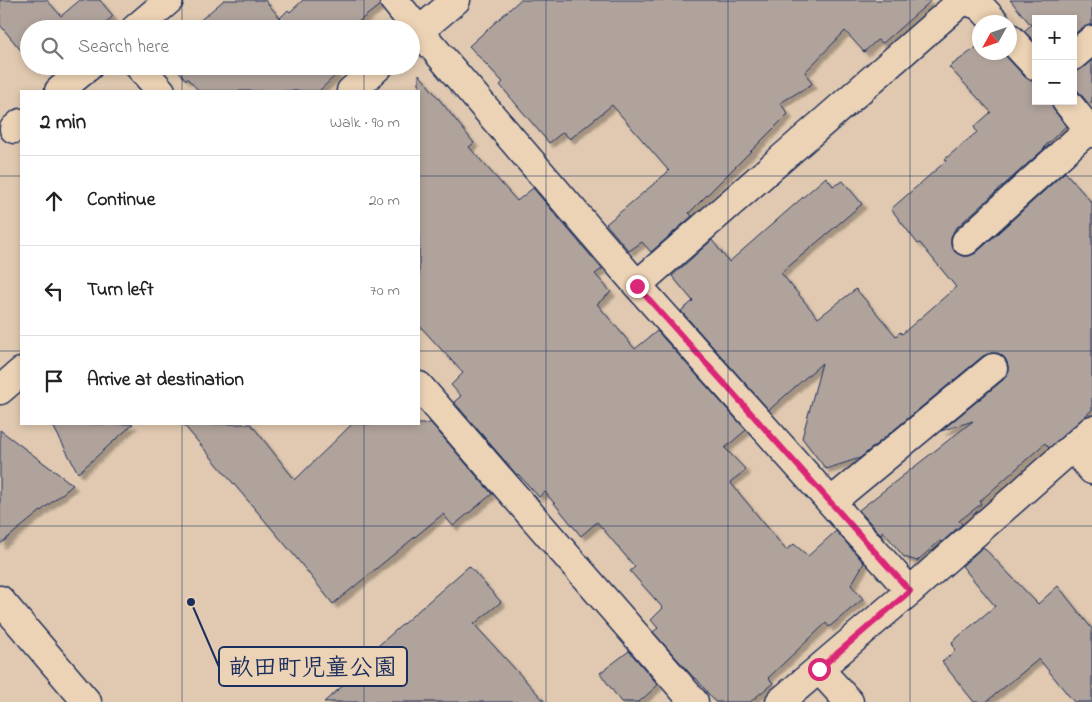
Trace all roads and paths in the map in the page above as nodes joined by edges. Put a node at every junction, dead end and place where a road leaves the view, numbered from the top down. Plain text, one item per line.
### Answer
1 (169, 0) edge
2 (394, 0) edge
3 (456, 0) edge
4 (978, 6) edge
5 (145, 20) edge
6 (406, 20) edge
7 (420, 31) edge
8 (1092, 40) edge
9 (420, 41) edge
10 (1017, 46) edge
11 (1077, 53) edge
12 (1032, 62) edge
13 (79, 75) edge
14 (147, 75) edge
15 (369, 75) edge
16 (60, 90) edge
17 (160, 90) edge
18 (352, 90) edge
19 (1069, 105) edge
20 (1090, 131) edge
21 (966, 241) dead end
22 (637, 286) junction
23 (993, 368) dead end
24 (20, 373) edge
25 (420, 387) edge
26 (0, 390) edge
27 (1082, 439) edge
28 (1092, 470) edge
29 (830, 502) junction
30 (910, 591) junction
31 (0, 600) edge
32 (819, 669) junction
33 (87, 702) edge
34 (694, 702) edge
35 (780, 702) edge
36 (849, 702) edge

1 - 5 street
2 - 6 street
3 - 7 street
4 - 22 street
8 - 11 street
9 - 22 street
10 - 12 street
13 - 16 street
14 - 17 street
15 - 18 street
19 - 20 street
20 - 21 street
22 - 29 street
23 - 29 street
24 - 26 street
25 - 34 street
27 - 28 street
27 - 30 street
29 - 30 street
30 - 32 street
31 - 33 street
32 - 35 street
32 - 36 street

